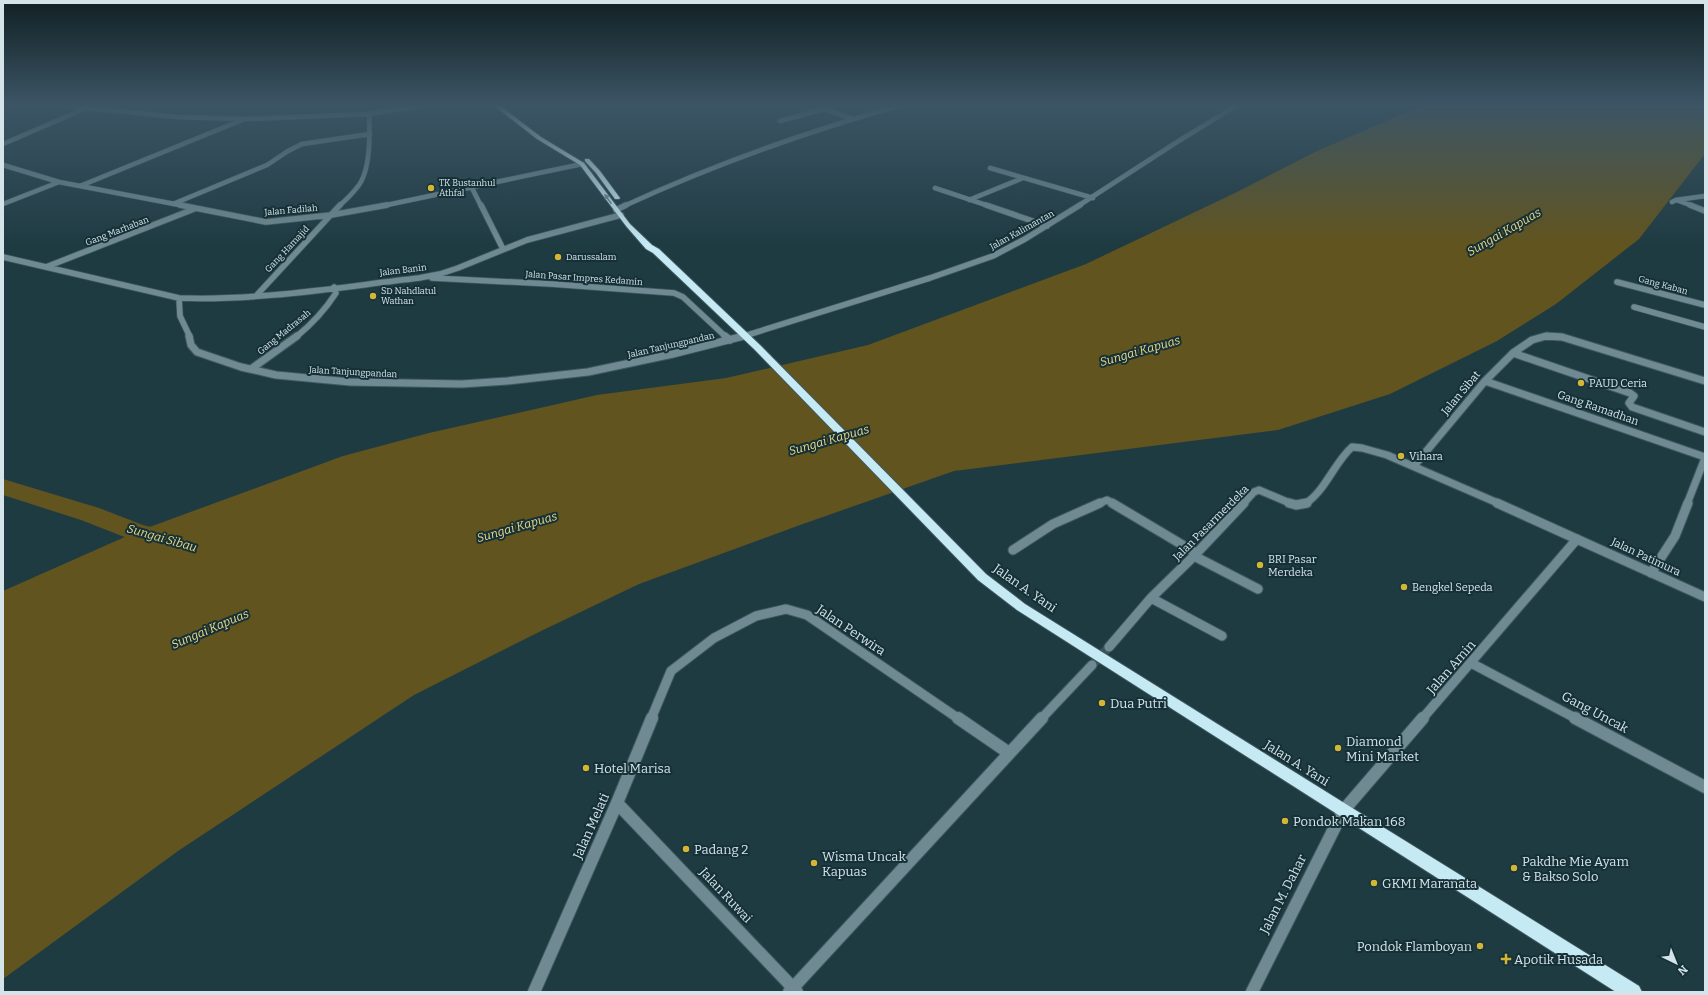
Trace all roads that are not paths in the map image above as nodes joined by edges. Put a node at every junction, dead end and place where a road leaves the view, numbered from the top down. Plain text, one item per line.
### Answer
1 (167, 150) edge
2 (289, 150) edge
3 (367, 150) edge
4 (562, 150) edge
5 (569, 150) edge
6 (763, 150) edge
7 (1164, 150) edge
8 (582, 164) junction
9 (3, 165) edge
10 (990, 168) dead end
11 (1023, 178) junction
12 (59, 182) junction
13 (80, 186) junction
14 (472, 188) junction
15 (935, 188) dead end
16 (1705, 196) edge
17 (1093, 198) junction
18 (970, 200) junction
19 (3, 204) edge
20 (173, 204) junction
21 (623, 207) junction
22 (194, 209) junction
23 (1705, 211) edge
24 (331, 215) junction
25 (626, 217) junction
26 (1047, 226) junction
27 (502, 249) junction
28 (656, 251) junction
29 (3, 257) edge
30 (46, 267) junction
31 (419, 278) junction
32 (1617, 282) dead end
33 (334, 287) junction
34 (256, 296) junction
35 (179, 298) junction
36 (1705, 305) edge
37 (1634, 307) dead end
38 (1705, 327) edge
39 (745, 336) junction
40 (730, 340) junction
41 (1513, 353) junction
42 (251, 369) junction
43 (1484, 381) junction
44 (1705, 382) edge
45 (1705, 432) edge
46 (1705, 458) edge
47 (1414, 466) junction
48 (1577, 539) junction
49 (1012, 550) dead end
50 (1195, 555) junction
51 (1651, 572) junction
52 (1258, 589) dead end
53 (1705, 597) edge
54 (1151, 598) junction
55 (1222, 636) dead end
56 (1109, 647) tunnel mouth
57 (1471, 663) junction
58 (1092, 666) tunnel mouth
59 (671, 671) joint
60 (1009, 753) junction
61 (1705, 786) edge
62 (617, 802) junction
63 (1343, 811) junction
64 (793, 991) edge
65 (534, 992) edge
66 (1252, 992) edge
67 (1633, 992) edge

1 - 13 street
2 - 20 street
3 - 24 street, Gang Hamajid
4 - 8 highway
5 - 21 highway
6 - 21 street, Jalan Banin
7 - 17 street, Jalan Kalimantan
8 - 14 street, Jalan Fadilah
25 -> 8 highway
9 - 12 street, Jalan Fadilah
10 - 11 street
11 - 17 street
11 - 18 street
12 - 13 street, Jalan Fadilah
12 - 19 street
13 - 20 street, Jalan Fadilah
14 - 24 street, Jalan Fadilah
14 - 27 street
15 - 18 street
16 - 23 street
17 - 26 street, Jalan Kalimantan
18 - 26 street
20 - 22 street, Jalan Fadilah
21 - 25 highway
21 - 25 street, Jalan Banin
22 - 24 street, Jalan Fadilah
22 - 30 street, Gang Marhaban
24 - 34 street, Gang Hamajid
25 - 27 street, Jalan Banin
25 - 28 highway
25 - 28 highway
26 - 39 street, Jalan Kalimantan
27 - 31 street, Jalan Banin
28 - 39 highway, Jalan A. Yani
29 - 30 street
30 - 35 street
31 - 33 street, Jalan Banin
31 - 40 street, Jalan Pasar Impres Kedamin
32 - 36 street, Gang Kaban
33 - 34 street, Jalan Banin
33 - 42 street, Gang Madrasah
34 - 35 street, Jalan Banin
35 - 42 street, Jalan Tanjungpandan
37 - 38 street
39 - 40 street, Jalan Tanjungpandan
39 - 63 highway, Jalan A. Yani
40 - 42 street, Jalan Tanjungpandan
41 - 43 street, Jalan Sibat
41 - 44 street, Jalan Sibat
41 - 45 street
43 - 46 street, Gang Ramadhan
43 - 47 street, Jalan Sibat
46 - 51 street
47 - 48 street, Jalan Pasarmerdeka
47 - 50 street, Jalan Pasarmerdeka
48 - 51 street, Jalan Patimura
48 - 57 street, Jalan Amin
49 - 50 street
50 - 52 street
50 - 54 street, Jalan Pasarmerdeka
51 - 53 street, Jalan Patimura
54 - 55 street
54 - 56 street, Jalan Pasarmerdeka
57 - 61 street, Gang Uncak
57 - 63 street, Jalan Amin
58 - 60 street
59 - 60 street, Jalan Perwira
59 - 62 street, Jalan Melati
60 - 64 street
62 - 64 street, Jalan Ruwai
62 - 65 street, Jalan Melati
63 - 66 street, Jalan M. Dahar
63 - 67 highway, Jalan A. Yani

